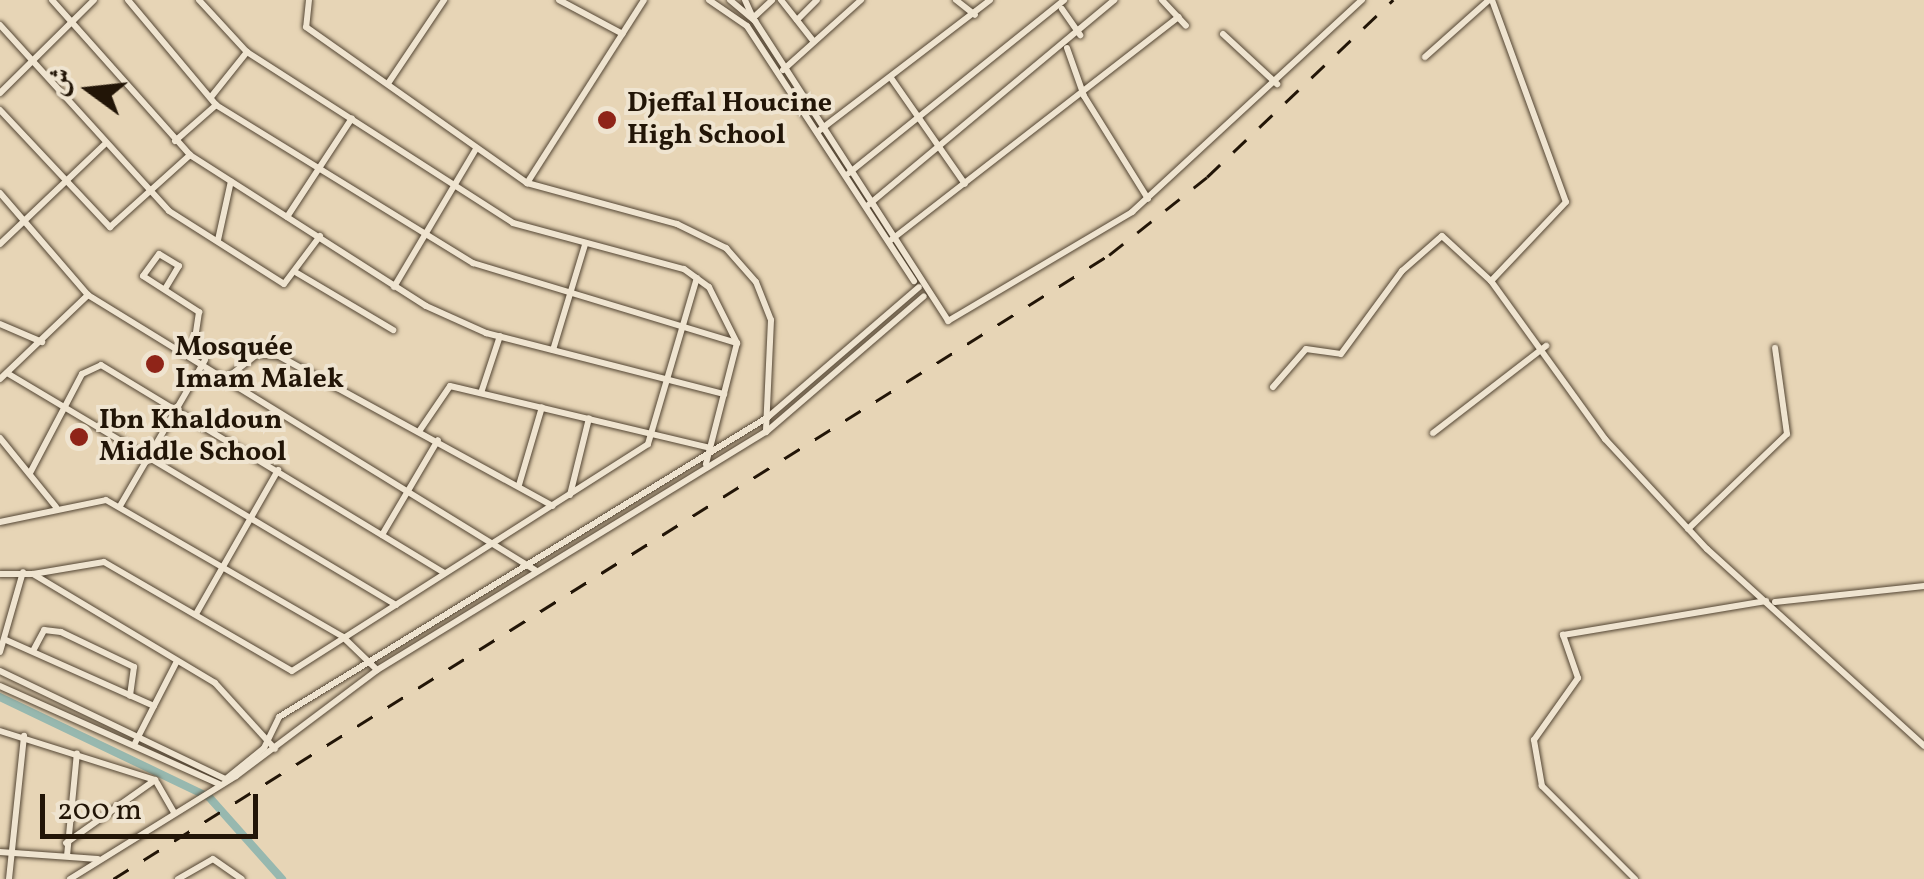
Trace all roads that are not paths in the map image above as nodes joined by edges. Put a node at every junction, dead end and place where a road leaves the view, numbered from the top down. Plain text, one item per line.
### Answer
1 (52, 0) edge
2 (94, 0) edge
3 (128, 0) edge
4 (199, 0) edge
5 (308, 0) edge
6 (444, 0) edge
7 (559, 0) edge
8 (644, 0) edge
9 (708, 0) edge
10 (730, 0) edge
11 (744, 0) edge
12 (772, 0) edge
13 (781, 0) edge
14 (817, 0) edge
15 (861, 0) edge
16 (956, 0) edge
17 (990, 0) edge
18 (1114, 0) edge
19 (1162, 0) edge
20 (1362, 0) edge
21 (1490, 0) edge
22 (1063, 4) edge
23 (976, 15) junction
24 (1179, 17) junction
25 (753, 18) junction
26 (797, 20) junction
27 (70, 22) junction
28 (0, 25) edge
29 (1186, 26) dead end
30 (622, 34) junction
31 (1224, 34) dead end
32 (1080, 35) junction
33 (814, 42) junction
34 (1066, 48) junction
35 (247, 52) junction
36 (1424, 57) dead end
37 (32, 58) junction
38 (783, 70) junction
39 (891, 78) junction
40 (389, 82) junction
41 (1277, 84) junction
42 (0, 93) edge
43 (1084, 96) junction
44 (214, 101) junction
45 (0, 110) edge
46 (352, 118) junction
47 (916, 123) junction
48 (820, 130) junction
49 (175, 141) junction
50 (104, 144) junction
51 (476, 150) junction
52 (937, 154) junction
53 (190, 156) junction
54 (850, 173) junction
55 (318, 174) junction
56 (64, 181) junction
57 (231, 181) junction
58 (454, 183) junction
59 (527, 183) junction
60 (965, 184) junction
61 (0, 193) edge
62 (154, 193) junction
63 (1148, 199) junction
64 (867, 206) junction
65 (288, 217) junction
66 (25, 220) junction
67 (423, 234) junction
68 (320, 236) junction
69 (218, 240) junction
70 (891, 240) junction
71 (0, 244) edge
72 (585, 245) junction
73 (297, 273) junction
74 (698, 278) junction
75 (1491, 282) junction
76 (917, 284) junction
77 (394, 286) junction
78 (165, 289) junction
79 (88, 295) junction
80 (924, 296) junction
81 (572, 298) junction
82 (0, 324) edge
83 (684, 329) junction
84 (393, 330) dead end
85 (500, 336) junction
86 (42, 342) junction
87 (737, 343) junction
88 (1546, 346) junction
89 (1775, 348) dead end
90 (553, 350) junction
91 (193, 352) junction
92 (205, 360) junction
93 (4, 376) edge
94 (228, 377) junction
95 (671, 380) junction
96 (1272, 387) dead end
97 (481, 394) junction
98 (724, 394) junction
99 (67, 406) junction
100 (542, 407) junction
101 (177, 411) junction
102 (589, 418) junction
103 (768, 418) junction
104 (420, 430) junction
105 (766, 432) junction
106 (1434, 433) dead end
107 (655, 437) junction
108 (0, 438) edge
109 (438, 440) junction
110 (706, 449) junction
111 (150, 457) junction
112 (706, 464) junction
113 (278, 470) junction
114 (30, 473) junction
115 (519, 485) junction
116 (409, 490) junction
117 (570, 497) junction
118 (120, 506) junction
119 (553, 506) junction
120 (56, 507) junction
121 (251, 516) junction
122 (2, 520) edge
123 (1688, 528) junction
124 (382, 535) junction
125 (500, 541) junction
126 (526, 562) junction
127 (220, 570) junction
128 (534, 570) junction
129 (1, 572) edge
130 (22, 572) junction
131 (444, 573) junction
132 (33, 574) junction
133 (1924, 586) edge
134 (1770, 602) junction
135 (396, 605) junction
136 (196, 614) junction
137 (343, 637) junction
138 (6, 640) junction
139 (32, 651) junction
140 (0, 652) edge
141 (368, 660) junction
142 (178, 661) junction
143 (376, 670) junction
144 (0, 671) edge
145 (0, 686) edge
146 (130, 696) junction
147 (154, 706) junction
148 (0, 731) edge
149 (24, 736) junction
150 (138, 736) junction
151 (267, 740) junction
152 (134, 745) junction
153 (1924, 746) edge
154 (274, 748) junction
155 (77, 753) junction
156 (156, 782) junction
157 (219, 784) junction
158 (174, 813) junction
159 (66, 842) junction
160 (0, 852) edge
161 (11, 852) junction
162 (67, 856) junction
163 (101, 859) junction
164 (9, 879) edge
165 (70, 879) edge
166 (178, 879) edge
167 (242, 879) edge
168 (1635, 879) edge

1 - 27 street
2 - 27 street
3 - 44 street
4 - 35 street
5 - 40 street
6 - 40 street
7 - 30 street
8 - 30 street
9 - 76 street
10 - 25 street
11 - 25 street
12 - 25 street
13 - 26 street
14 - 26 street
15 - 33 street
16 - 23 street
17 - 23 street
18 - 32 street
19 - 24 street
20 - 41 street
21 - 36 street
21 - 75 street
22 - 32 street
22 - 47 street
23 - 39 street
24 - 29 street
24 - 43 street
25 - 38 street
26 - 33 street
27 - 37 street
27 - 49 street
28 - 37 street
30 - 59 street
31 - 41 street
32 - 34 street
33 - 38 street
34 - 43 street
34 - 52 street
35 - 44 street
35 - 46 street
37 - 42 street
37 - 50 street
38 - 48 street
39 - 47 street
39 - 48 street
40 - 51 street
41 - 63 street
43 - 60 street
43 - 63 street
44 - 49 street
44 - 55 street
45 - 56 street
46 - 55 street
46 - 58 street
47 - 52 street
47 - 54 street
48 - 54 street
49 - 53 street
50 - 56 street
50 - 62 street
51 - 58 street
51 - 59 street
52 - 60 street
52 - 64 street
53 - 57 street
53 - 62 street
54 - 64 street
55 - 65 street
55 - 67 street
56 - 62 street
56 - 66 street
57 - 65 street
57 - 69 street
58 - 67 street
58 - 72 street
59 - 103 street
60 - 70 street
61 - 66 street
62 - 69 street
63 - 80 street
64 - 70 street
65 - 68 street
66 - 71 street
66 - 79 street
67 - 77 street
67 - 81 street
68 - 73 street
68 - 77 street
69 - 73 street
70 - 76 street
72 - 74 street
72 - 81 street
73 - 84 street
74 - 83 street
74 - 87 street
75 - 88 street
75 - 96 street
76 - 80 street
76 - 103 street
77 - 85 street
78 - 78 street
78 - 91 street
79 - 86 street
79 - 91 street
80 - 105 street
81 - 83 street
81 - 90 street
82 - 86 street
83 - 87 street
83 - 95 street
85 - 90 street
85 - 97 street
86 - 93 street
87 - 98 street
88 - 106 street
88 - 123 street
89 - 123 street
90 - 95 street
91 - 92 street
92 - 94 street
92 - 101 street
93 - 99 street
94 - 104 street
94 - 116 street
95 - 98 street
95 - 107 street
97 - 100 street
97 - 104 street
98 - 110 street
99 - 101 street
99 - 111 street
99 - 114 street
100 - 102 street
100 - 115 street
101 - 111 street
101 - 113 street
102 - 107 street
102 - 117 street
103 - 105 street
103 - 110 street
104 - 109 street
105 - 112 street
107 - 110 street
107 - 117 street
108 - 114 street
109 - 115 street
109 - 116 street
110 - 112 street
110 - 126 street
111 - 118 street
111 - 121 street
112 - 128 street
113 - 121 street
113 - 124 street
114 - 120 street
115 - 119 street
116 - 124 street
116 - 125 street
117 - 119 street
118 - 120 street
118 - 127 street
119 - 125 street
120 - 122 street
121 - 127 street
121 - 135 street
123 - 134 street
124 - 131 street
125 - 126 street
125 - 131 street
126 - 128 street
126 - 141 street
127 - 136 street
127 - 137 street
128 - 143 street
129 - 130 street
130 - 132 street
130 - 138 street
131 - 135 street
132 - 136 street
132 - 142 street
133 - 134 street
134 - 153 street
134 - 168 street
135 - 137 street
136 - 137 street
137 - 141 street
138 - 139 street
138 - 140 street
139 - 146 street
139 - 146 street
141 - 143 street
141 - 151 street
142 - 147 street
142 - 151 street
143 - 154 street
144 - 150 street
145 - 152 street
146 - 147 street
147 - 150 street
148 - 149 street
149 - 155 street
149 - 161 street
150 - 152 street
150 - 157 street
151 - 154 street
151 - 157 street
152 - 157 street
154 - 157 street
155 - 156 street
155 - 159 street
156 - 158 street
156 - 159 street
157 - 158 street
158 - 163 street
159 - 162 street
160 - 161 street
161 - 162 street
161 - 164 street
162 - 163 street
163 - 165 street
166 - 167 street

